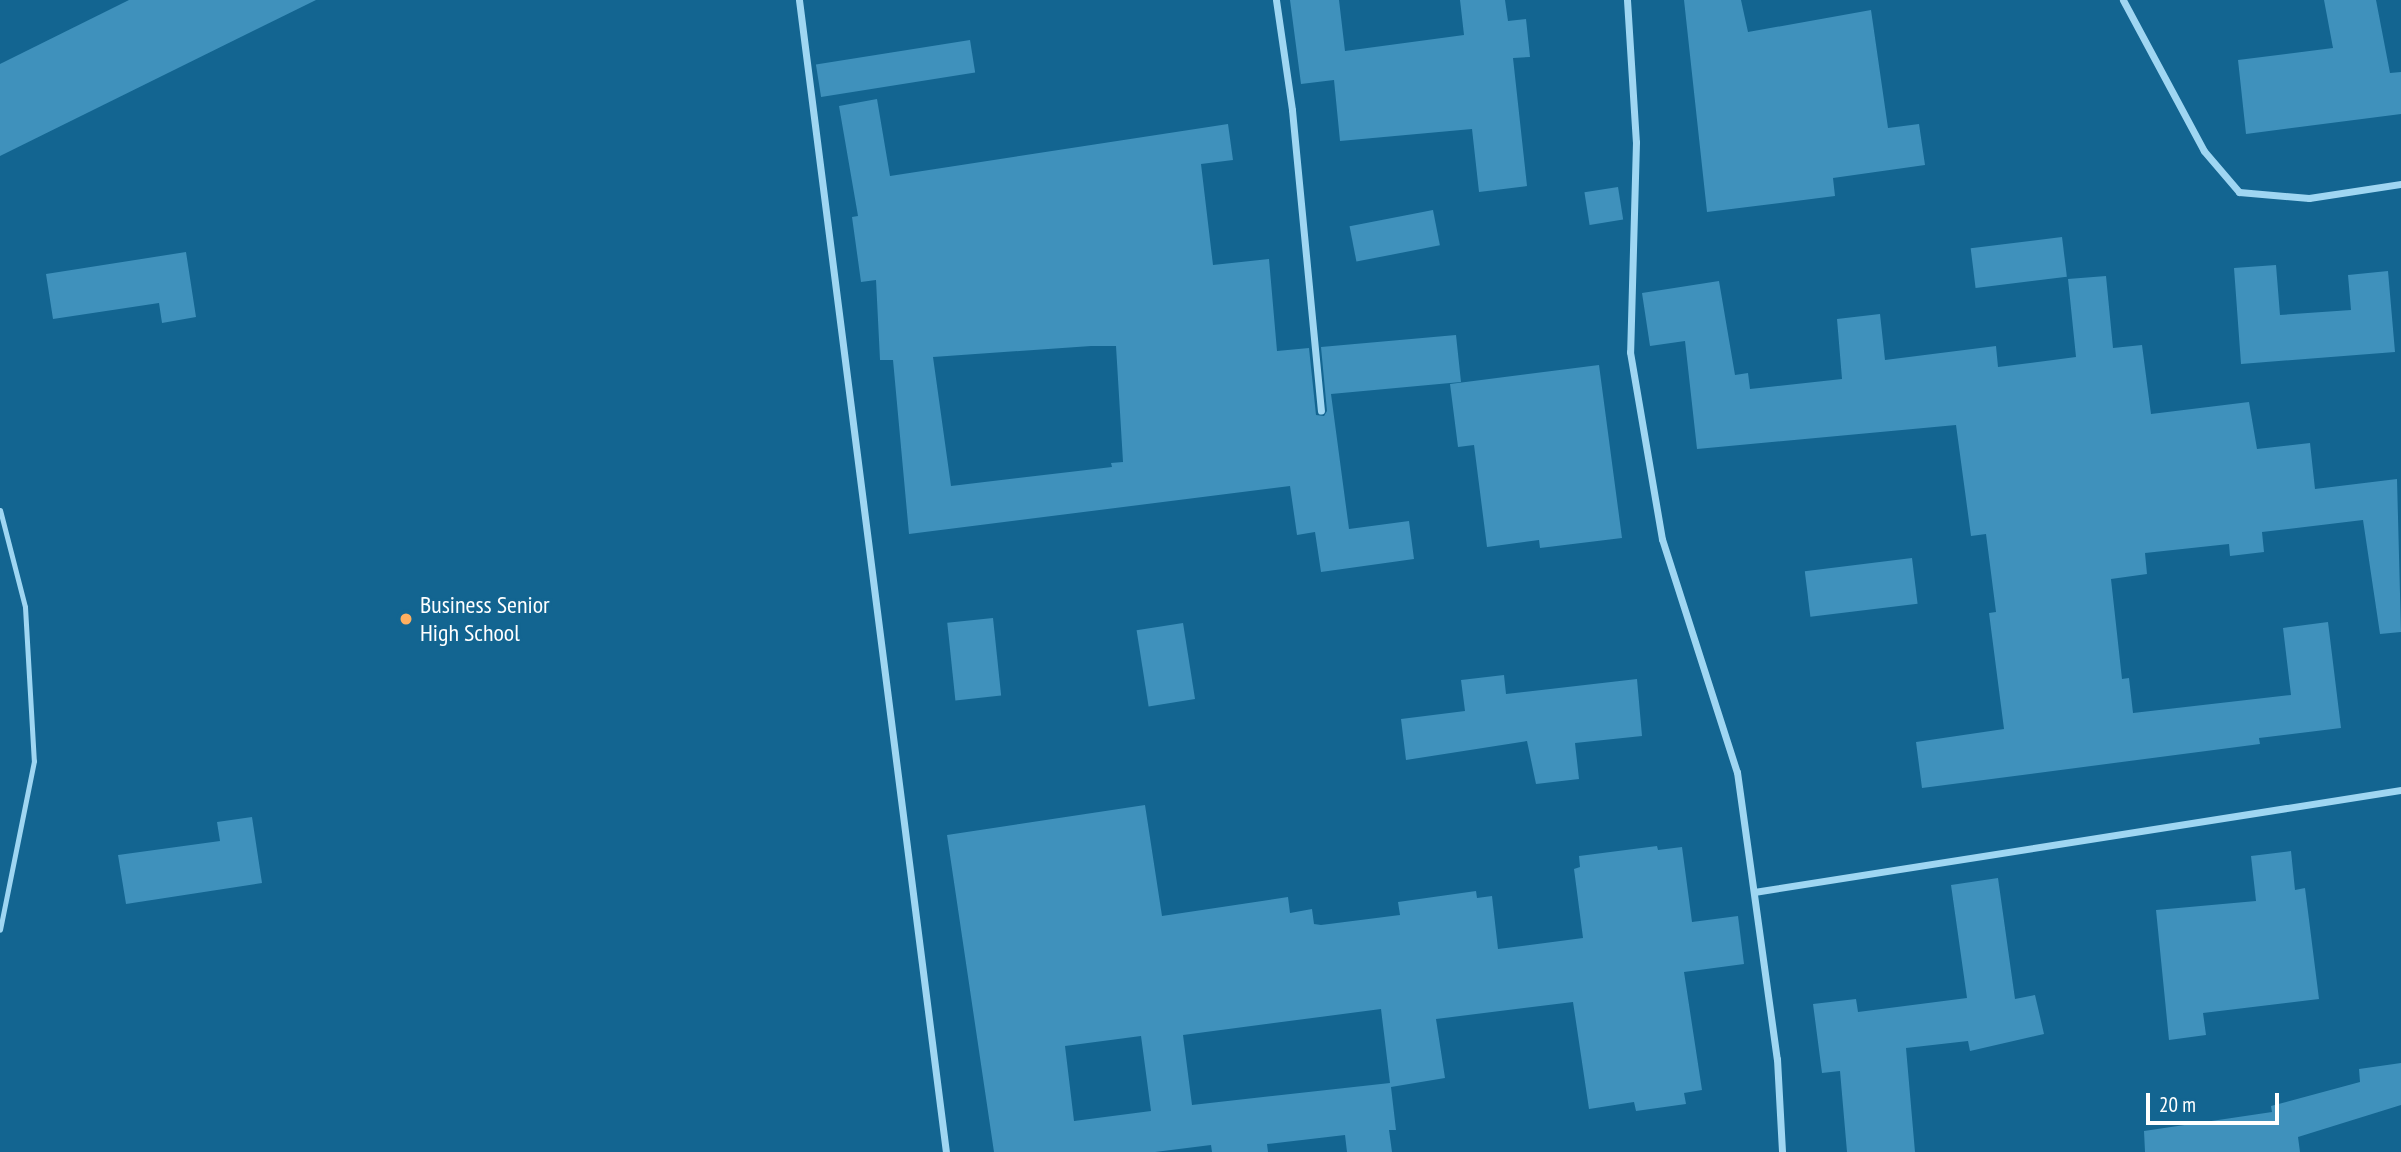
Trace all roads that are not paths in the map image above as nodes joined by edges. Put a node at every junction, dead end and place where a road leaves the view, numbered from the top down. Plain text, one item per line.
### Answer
1 (800, 0) edge
2 (1276, 0) edge
3 (1627, 0) edge
4 (2123, 0) edge
5 (2401, 184) edge
6 (1321, 411) dead end
7 (0, 510) edge
8 (2401, 790) edge
9 (1754, 892) junction
10 (0, 930) edge
11 (946, 1152) edge
12 (1782, 1152) edge

1 - 11 street
2 - 6 street
3 - 9 street
4 - 5 street
7 - 10 lane
8 - 9 street
9 - 12 street

